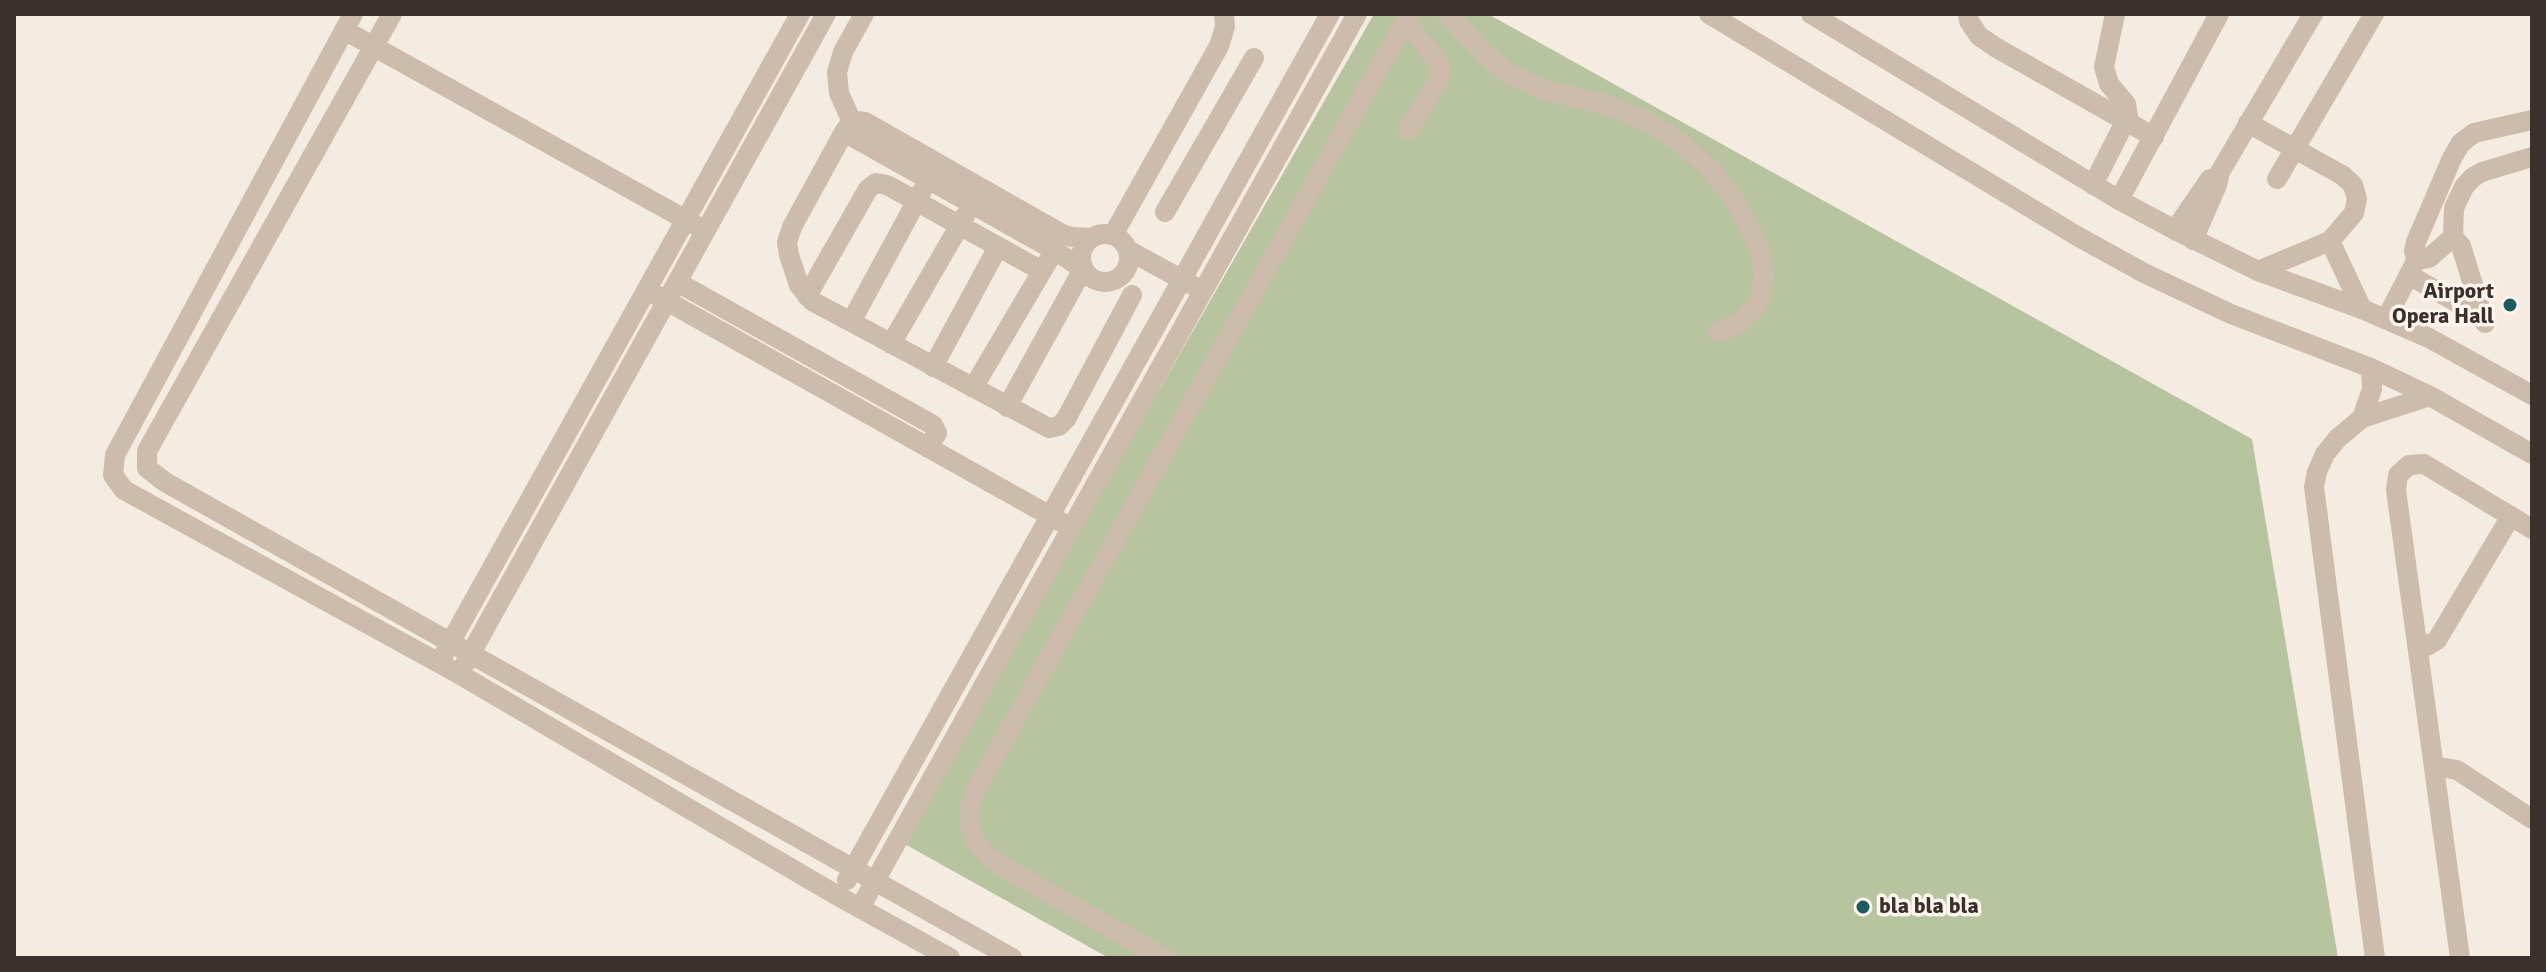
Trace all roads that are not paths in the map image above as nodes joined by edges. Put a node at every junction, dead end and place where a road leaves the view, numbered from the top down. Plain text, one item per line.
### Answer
1 (392, 14) edge
2 (800, 14) edge
3 (826, 14) edge
4 (864, 14) edge
5 (1224, 14) edge
6 (1330, 14) edge
7 (1357, 14) edge
8 (1447, 14) edge
9 (1709, 14) edge
10 (1811, 14) edge
11 (1968, 14) edge
12 (2115, 14) edge
13 (2219, 14) edge
14 (2313, 14) edge
15 (2374, 14) edge
16 (1407, 18) edge
17 (349, 22) edge
18 (373, 47) junction
19 (1254, 58) dead end
20 (1202, 76) junction
21 (1234, 93) junction
22 (2532, 120) edge
23 (2126, 121) junction
24 (2248, 123) junction
25 (848, 127) junction
26 (1408, 129) dead end
27 (2154, 137) junction
28 (2295, 149) junction
29 (2532, 157) edge
30 (1150, 170) junction
31 (933, 171) junction
32 (2444, 177) junction
33 (2277, 179) dead end
34 (2093, 185) junction
35 (1180, 186) junction
36 (2464, 187) junction
37 (2119, 200) junction
38 (916, 202) junction
39 (972, 204) junction
40 (1165, 212) dead end
41 (686, 220) junction
42 (959, 225) junction
43 (706, 230) junction
44 (2184, 235) junction
45 (2453, 237) junction
46 (1091, 238) junction
47 (2330, 241) junction
48 (1120, 242) junction
49 (998, 247) junction
50 (1054, 250) junction
51 (2413, 268) junction
52 (1083, 269) junction
53 (1042, 271) junction
54 (2258, 271) junction
55 (1182, 279) junction
56 (677, 282) junction
57 (1109, 282) junction
58 (646, 290) junction
59 (1203, 290) junction
60 (1132, 295) junction
61 (807, 296) junction
62 (2478, 300) junction
63 (667, 301) junction
64 (2362, 309) junction
65 (1164, 312) junction
66 (2386, 319) junction
67 (851, 322) junction
68 (1185, 323) junction
69 (2485, 323) dead end
70 (1718, 332) dead end
71 (891, 344) junction
72 (933, 367) junction
73 (2371, 368) junction
74 (973, 388) junction
75 (2532, 395) edge
76 (2430, 396) junction
77 (1007, 407) junction
78 (2362, 418) junction
79 (928, 448) junction
80 (2532, 454) edge
81 (1050, 516) junction
82 (2511, 516) junction
83 (1071, 528) junction
84 (2532, 529) edge
85 (450, 643) junction
86 (2417, 646) junction
87 (470, 655) junction
88 (438, 664) junction
89 (459, 674) junction
90 (2434, 766) junction
91 (2532, 819) edge
92 (853, 869) junction
93 (875, 881) junction
94 (838, 896) junction
95 (860, 908) junction
96 (950, 958) edge
97 (1012, 958) edge
98 (1164, 958) edge
99 (2375, 958) edge
100 (2460, 958) edge

1 - 18 street
2 - 41 street
3 - 43 street
4 - 25 street
5 - 20 street
6 - 55 street
7 - 59 street
8 - 70 street
9 - 73 street
10 - 34 street
11 - 23 street
12 - 23 street
13 - 27 street
14 - 24 street
15 - 28 street
16 - 26 street
16 - 98 street
17 - 18 street
17 - 88 street
18 - 41 street
18 - 85 street
19 - 21 street
20 - 21 street
20 - 30 street
21 - 35 street
22 - 32 street
23 - 27 street
23 - 34 street
24 - 28 street
24 - 44 street
25 - 31 street
25 - 61 street
27 - 37 street
28 - 33 street
28 - 47 street
29 - 36 street
30 - 35 street
30 - 48 street
31 - 38 street
31 - 39 street
31 - 46 street
32 - 36 street
32 - 51 street
34 - 37 street
35 - 40 street
36 - 45 street
37 - 44 street
38 - 42 street
38 - 61 street
38 - 67 street
39 - 42 street
39 - 50 street
41 - 43 street
41 - 58 street
42 - 49 street
42 - 71 street
43 - 56 street
44 - 54 street
45 - 51 street
45 - 62 street
46 - 48 street
46 - 52 street
47 - 54 street
47 - 64 street
48 - 55 street
48 - 57 street
49 - 53 street
49 - 72 street
50 - 52 street
50 - 53 street
51 - 62 street
51 - 66 street
52 - 57 street
52 - 77 street
53 - 74 street
54 - 64 street
55 - 59 street
55 - 65 street
56 - 63 street
56 - 79 street
57 - 60 street
58 - 63 street
58 - 85 street
59 - 68 street
60 - 65 street
60 - 77 street
61 - 67 street
62 - 69 street
63 - 79 street
63 - 87 street
64 - 66 street
65 - 68 street
65 - 81 street
66 - 75 street
67 - 71 street
68 - 83 street
71 - 72 street
72 - 74 street
73 - 76 street
73 - 78 street
74 - 77 street
76 - 78 street
76 - 80 street
78 - 99 street
79 - 81 street
81 - 83 street
81 - 92 street
82 - 84 street
82 - 86 street
82 - 86 street
83 - 93 street
85 - 87 street
85 - 88 street
86 - 90 street
87 - 89 street
87 - 92 street
88 - 89 street
89 - 94 street
90 - 91 street
90 - 100 street
92 - 93 street
92 - 94 street
93 - 95 street
93 - 97 street
94 - 95 street
95 - 96 street

